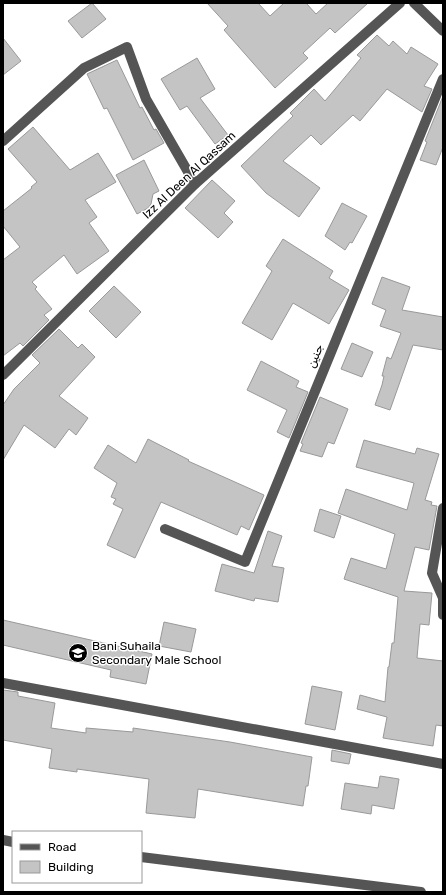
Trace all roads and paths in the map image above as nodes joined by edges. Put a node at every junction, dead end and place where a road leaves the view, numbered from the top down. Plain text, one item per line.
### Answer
1 (400, 3) edge
2 (414, 3) edge
3 (443, 31) edge
4 (443, 79) edge
5 (3, 141) edge
6 (195, 184) junction
7 (3, 375) edge
8 (443, 508) edge
9 (441, 525) edge
10 (164, 529) dead end
11 (443, 615) edge
12 (3, 683) edge
13 (443, 764) edge
14 (142, 857) edge
15 (421, 892) edge

1 - 6 street, Izz Al Deen Al Qassam
2 - 3 street
4 - 10 street, جنين
5 - 6 street
6 - 7 street, Izz Al Deen Al Qassam
8 - 9 street
9 - 11 street
12 - 13 street
14 - 15 street

